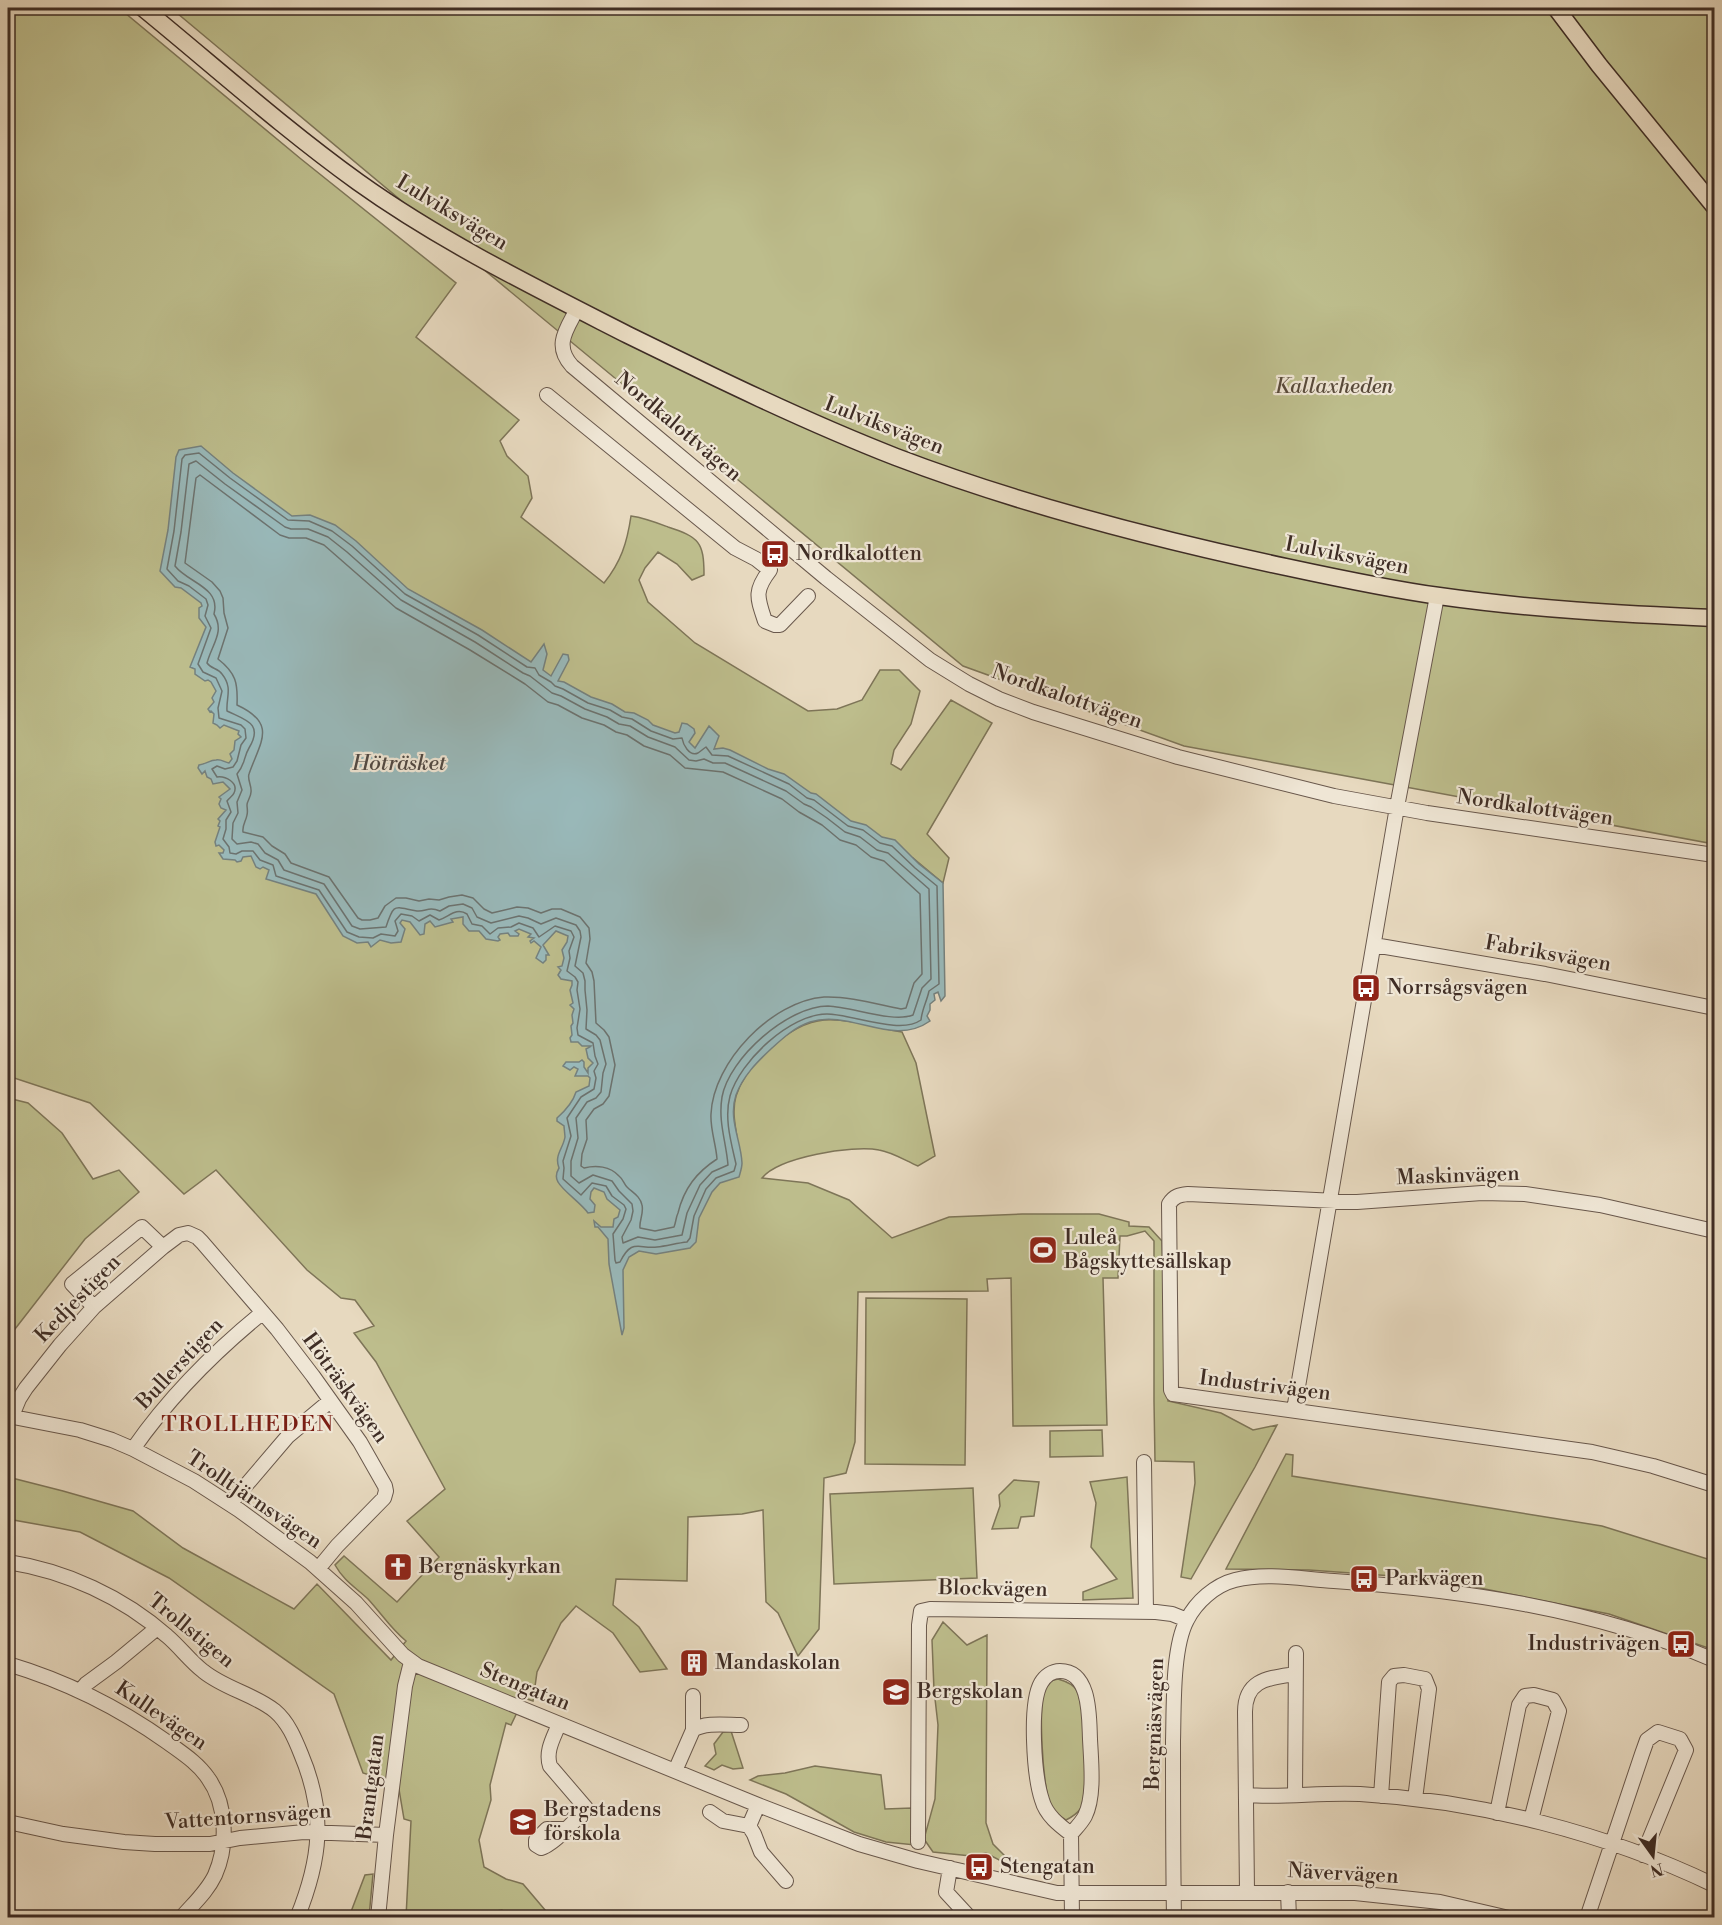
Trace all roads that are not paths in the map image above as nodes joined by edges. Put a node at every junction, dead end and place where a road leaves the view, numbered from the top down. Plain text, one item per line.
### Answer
1 (143, 8) edge
2 (1556, 8) edge
3 (1714, 206) edge
4 (577, 309) junction
5 (547, 395) dead end
6 (808, 596) dead end
7 (1437, 596) junction
8 (1714, 618) edge
9 (1397, 807) junction
10 (1714, 855) edge
11 (1374, 945) junction
12 (1714, 1008) edge
13 (1200, 1194) joint
14 (1330, 1200) junction
15 (1714, 1231) edge
16 (193, 1235) joint
17 (163, 1247) junction
18 (94, 1307) junction
19 (262, 1312) junction
20 (330, 1401) junction
21 (1294, 1410) junction
22 (10, 1416) edge
23 (133, 1449) junction
24 (1143, 1462) dead end
25 (1714, 1485) edge
26 (230, 1504) junction
27 (8, 1562) edge
28 (318, 1569) junction
29 (1146, 1612) junction
30 (1187, 1620) junction
31 (157, 1628) junction
32 (1296, 1653) dead end
33 (1714, 1660) edge
34 (411, 1662) junction
35 (8, 1664) edge
36 (1296, 1674) junction
37 (80, 1691) junction
38 (693, 1696) dead end
39 (559, 1724) junction
40 (741, 1725) dead end
41 (693, 1730) junction
42 (675, 1771) junction
43 (1295, 1794) junction
44 (1246, 1795) junction
45 (1381, 1796) junction
46 (1416, 1799) junction
47 (758, 1805) junction
48 (710, 1812) dead end
49 (1497, 1813) junction
50 (1531, 1820) junction
51 (8, 1821) edge
52 (749, 1826) junction
53 (565, 1829) dead end
54 (318, 1831) junction
55 (1071, 1834) junction
56 (386, 1835) junction
57 (223, 1842) junction
58 (918, 1842) dead end
59 (1611, 1845) junction
60 (1643, 1855) junction
61 (950, 1868) junction
62 (786, 1881) dead end
63 (1714, 1885) edge
64 (1247, 1892) junction
65 (1288, 1892) junction
66 (1072, 1893) junction
67 (1174, 1893) junction
68 (181, 1917) edge
69 (297, 1917) edge
70 (378, 1917) edge
71 (970, 1917) edge
72 (1072, 1917) edge
73 (1174, 1917) edge
74 (1289, 1917) edge
75 (1509, 1917) edge
76 (1587, 1917) edge

1 - 4 main road, Lulviksvägen
2 - 3 main road
4 - 7 main road, Lulviksvägen
4 - 9 street, Nordkalottvägen
5 - 6 street
7 - 8 main road, Lulviksvägen
7 - 9 street
9 - 10 street, Nordkalottvägen
9 - 11 street
11 - 12 street, Fabriksvägen
11 - 14 street
13 - 14 street, Maskinvägen
13 - 21 street, Industrivägen
14 - 15 street, Maskinvägen
14 - 21 street
16 - 17 street, Kedjestigen
16 - 19 street, Höträskvägen
17 - 18 street, Kedjestigen
17 - 18 street
18 - 22 street, Kedjestigen
19 - 20 street, Höträskvägen
19 - 23 street, Bullerstigen
20 - 26 street
20 - 28 street, Höträskvägen
21 - 25 street, Industrivägen
22 - 23 street, Trolltjärnsvägen
23 - 26 street, Trolltjärnsvägen
24 - 29 street
26 - 28 street, Trolltjärnsvägen
27 - 31 street, Trollstigen
28 - 34 street, Trolltjärnsvägen
29 - 30 street, Blockvägen
29 - 58 street, Blockvägen
30 - 33 street, Bergnäsvägen
30 - 67 street, Bergnäsvägen
31 - 37 street
31 - 54 street, Trollstigen
32 - 36 street
34 - 39 street, Stengatan
34 - 56 street, Brantgatan
35 - 37 street, Kullevägen
36 - 43 street
36 - 44 street
37 - 57 street, Kullevägen
38 - 41 street
39 - 42 street, Stengatan
39 - 53 street
40 - 41 street
41 - 42 street
42 - 47 street, Stengatan
43 - 44 street
43 - 45 street
44 - 64 street
45 - 46 street
45 - 46 street
46 - 49 street
47 - 52 street
47 - 61 street, Stengatan
48 - 52 street
49 - 50 street
49 - 50 street
50 - 59 street
51 - 57 street, Vattentornsvägen
52 - 62 street
54 - 56 street, Vattentornsvägen
54 - 57 street, Vattentornsvägen
54 - 69 street, Trollstigen
55 - 55 street
55 - 66 street
56 - 70 street, Brantgatan
57 - 68 street, Kullevägen
59 - 60 street
59 - 60 street
59 - 76 street
60 - 63 street
61 - 66 street, Stengatan
61 - 71 street
64 - 65 street, Nävervägen
64 - 67 street, Nävervägen
65 - 74 street
65 - 75 street, Nävervägen
66 - 67 street, Stengatan
66 - 72 street
67 - 73 street, Bergnäsvägen

